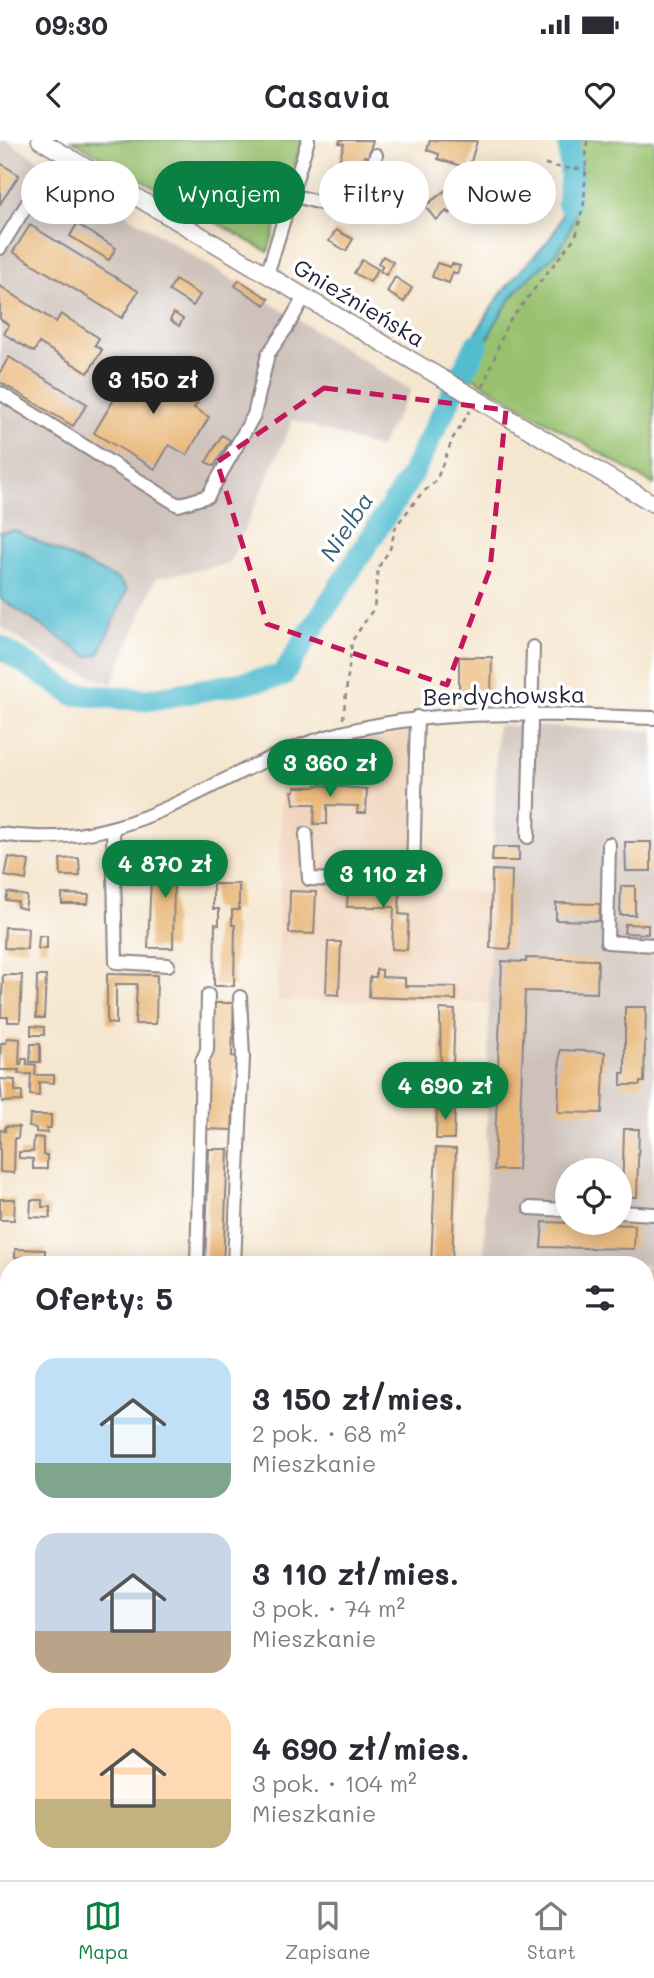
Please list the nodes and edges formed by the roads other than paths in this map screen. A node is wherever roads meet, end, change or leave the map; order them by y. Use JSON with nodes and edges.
{"nodes":[{"id":1,"x":41,"y":140,"type":"edge"},
{"id":2,"x":308,"y":140,"type":"edge"},
{"id":3,"x":376,"y":155,"type":"dead end"},
{"id":4,"x":302,"y":161,"type":"edge"},
{"id":5,"x":305,"y":199,"type":"edge"},
{"id":6,"x":21,"y":214,"type":"edge"},
{"id":7,"x":283,"y":224,"type":"edge"},
{"id":8,"x":0,"y":248,"type":"edge"},
{"id":9,"x":267,"y":275,"type":"junction"},
{"id":10,"x":304,"y":297,"type":"junction"},
{"id":11,"x":0,"y":393,"type":"edge"},
{"id":12,"x":654,"y":504,"type":"edge"},
{"id":13,"x":533,"y":648,"type":"dead end"},
{"id":14,"x":532,"y":714,"type":"junction"},
{"id":15,"x":417,"y":717,"type":"junction"},
{"id":16,"x":654,"y":718,"type":"edge"},
{"id":17,"x":113,"y":830,"type":"junction"},
{"id":18,"x":306,"y":834,"type":"dead end"},
{"id":19,"x":0,"y":835,"type":"edge"},
{"id":20,"x":528,"y":836,"type":"dead end"},
{"id":21,"x":609,"y":844,"type":"dead end"},
{"id":22,"x":654,"y":945,"type":"edge"},
{"id":23,"x":168,"y":965,"type":"dead end"},
{"id":24,"x":208,"y":995,"type":"dead end"},
{"id":25,"x":240,"y":997,"type":"dead end"},
{"id":26,"x":530,"y":1209,"type":"dead end"},
{"id":27,"x":555,"y":1210,"type":"edge"},
{"id":28,"x":632,"y":1213,"type":"edge"},
{"id":29,"x":654,"y":1214,"type":"edge"},
{"id":30,"x":197,"y":1256,"type":"edge"},
{"id":31,"x":234,"y":1256,"type":"edge"}],
"edges":[{"from":1,"to":9,"type":"main road","name":"Gnieźnieńska"},
{"from":2,"to":4,"type":"street"},
{"from":3,"to":5,"type":"street"},
{"from":6,"to":8,"type":"street"},
{"from":7,"to":9,"type":"street"},
{"from":9,"to":10,"type":"main road","name":"Gnieźnieńska"},
{"from":10,"to":11,"type":"street"},
{"from":10,"to":12,"type":"main road","name":"Gnieźnieńska"},
{"from":13,"to":14,"type":"street"},
{"from":14,"to":15,"type":"street","name":"Berdychowska"},
{"from":14,"to":16,"type":"street","name":"Berdychowska"},
{"from":14,"to":20,"type":"street"},
{"from":15,"to":17,"type":"street","name":"Berdychowska"},
{"from":15,"to":18,"type":"street"},
{"from":17,"to":19,"type":"street","name":"Berdychowska"},
{"from":17,"to":23,"type":"street"},
{"from":21,"to":22,"type":"street"},
{"from":24,"to":30,"type":"street"},
{"from":25,"to":31,"type":"street"},
{"from":26,"to":27,"type":"street"},
{"from":28,"to":29,"type":"street"}]}
